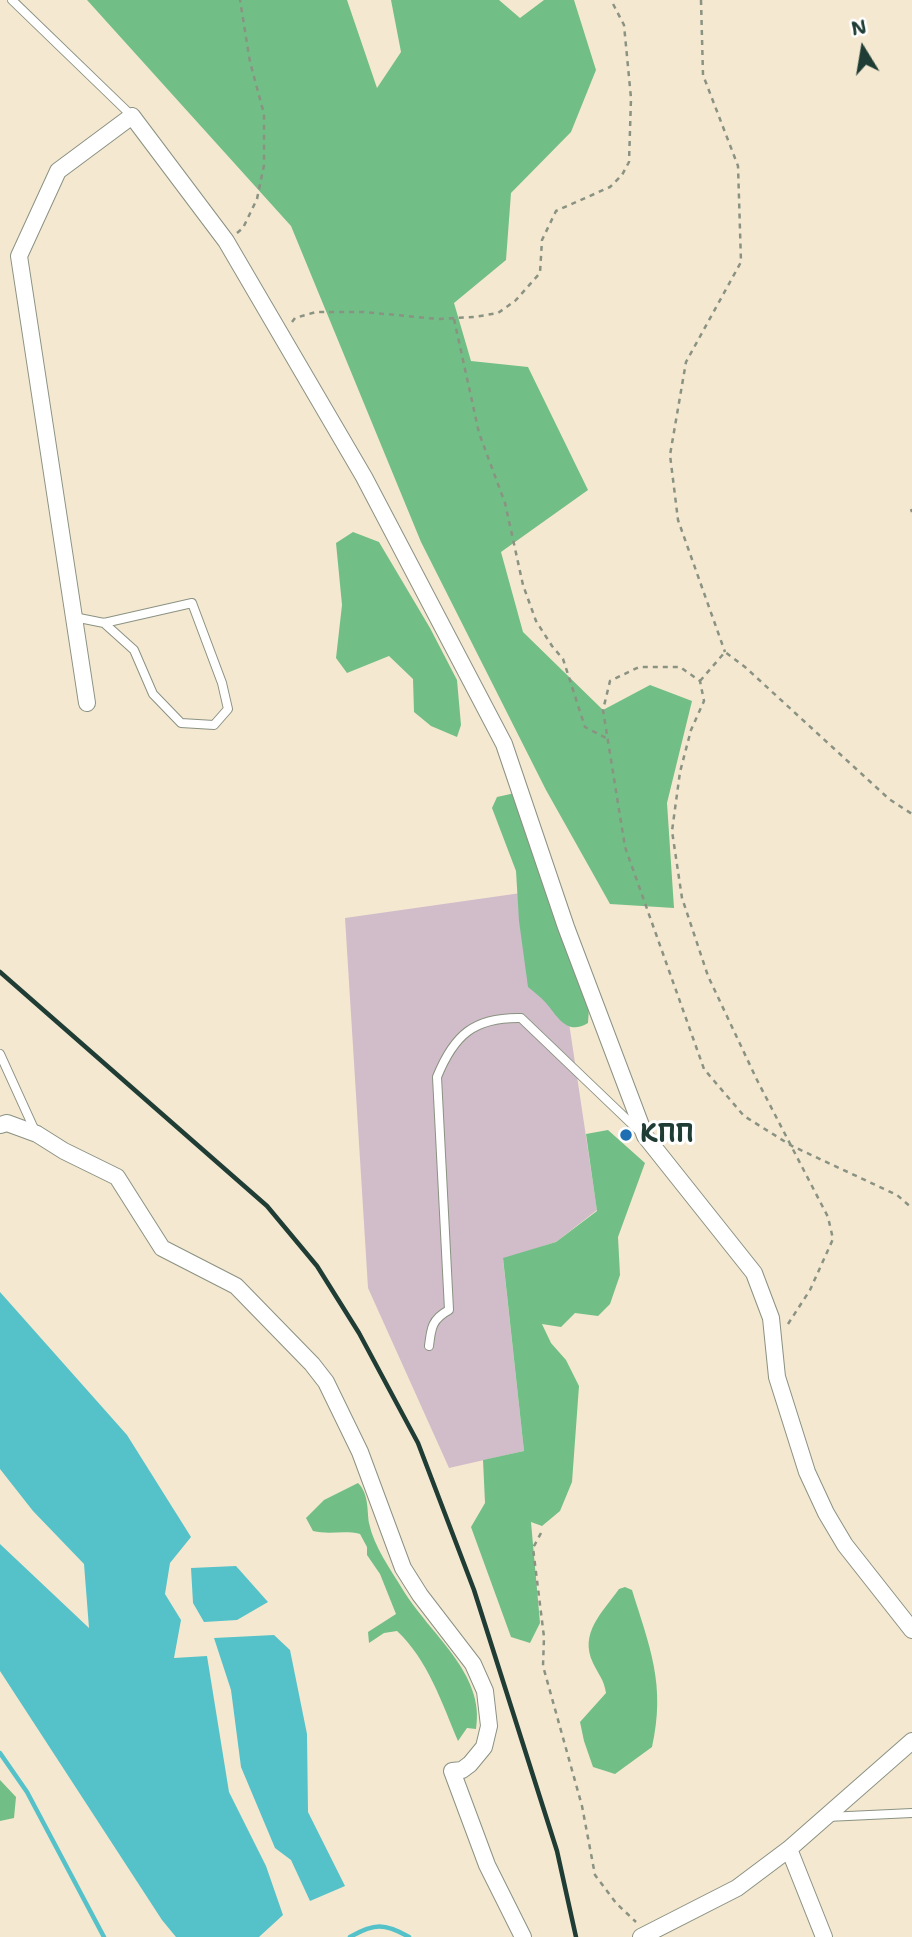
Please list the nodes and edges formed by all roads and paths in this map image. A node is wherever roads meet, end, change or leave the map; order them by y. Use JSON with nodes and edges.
{"nodes":[{"id":1,"x":12,"y":0,"type":"edge"},
{"id":2,"x":240,"y":0,"type":"edge"},
{"id":3,"x":611,"y":0,"type":"edge"},
{"id":4,"x":701,"y":0,"type":"edge"},
{"id":5,"x":132,"y":116,"type":"junction"},
{"id":6,"x":226,"y":241,"type":"junction"},
{"id":7,"x":454,"y":318,"type":"junction"},
{"id":8,"x":281,"y":334,"type":"junction"},
{"id":9,"x":74,"y":617,"type":"junction"},
{"id":10,"x":103,"y":623,"type":"junction"},
{"id":11,"x":725,"y":652,"type":"junction"},
{"id":12,"x":700,"y":681,"type":"junction"},
{"id":13,"x":87,"y":703,"type":"dead end"},
{"id":14,"x":608,"y":739,"type":"junction"},
{"id":15,"x":912,"y":814,"type":"edge"},
{"id":16,"x":0,"y":1055,"type":"edge"},
{"id":17,"x":0,"y":1125,"type":"edge"},
{"id":18,"x":37,"y":1134,"type":"junction"},
{"id":19,"x":645,"y":1136,"type":"junction"},
{"id":20,"x":792,"y":1146,"type":"junction"},
{"id":21,"x":912,"y":1208,"type":"edge"},
{"id":22,"x":774,"y":1344,"type":"junction"},
{"id":23,"x":429,"y":1346,"type":"dead end"},
{"id":24,"x":541,"y":1533,"type":"dead end"},
{"id":25,"x":912,"y":1630,"type":"edge"},
{"id":26,"x":912,"y":1741,"type":"edge"},
{"id":27,"x":912,"y":1813,"type":"edge"},
{"id":28,"x":824,"y":1817,"type":"junction"},
{"id":29,"x":789,"y":1849,"type":"junction"},
{"id":30,"x":645,"y":1935,"type":"edge"},
{"id":31,"x":523,"y":1937,"type":"edge"},
{"id":32,"x":824,"y":1937,"type":"edge"}],
"edges":[{"from":1,"to":5,"type":"lane"},
{"from":2,"to":6,"type":"path"},
{"from":3,"to":7,"type":"path"},
{"from":4,"to":11,"type":"path"},
{"from":5,"to":6,"type":"street"},
{"from":5,"to":9,"type":"street"},
{"from":6,"to":8,"type":"street"},
{"from":7,"to":8,"type":"path"},
{"from":7,"to":14,"type":"path"},
{"from":8,"to":19,"type":"street"},
{"from":9,"to":10,"type":"lane"},
{"from":9,"to":13,"type":"street"},
{"from":10,"to":10,"type":"lane"},
{"from":11,"to":12,"type":"path"},
{"from":11,"to":15,"type":"path"},
{"from":12,"to":14,"type":"path"},
{"from":12,"to":20,"type":"path"},
{"from":14,"to":20,"type":"path"},
{"from":16,"to":18,"type":"lane"},
{"from":17,"to":18,"type":"street"},
{"from":18,"to":31,"type":"street"},
{"from":19,"to":22,"type":"street"},
{"from":19,"to":23,"type":"lane"},
{"from":20,"to":21,"type":"path"},
{"from":20,"to":22,"type":"path"},
{"from":22,"to":25,"type":"street"},
{"from":24,"to":30,"type":"path"},
{"from":26,"to":28,"type":"street"},
{"from":27,"to":28,"type":"lane"},
{"from":28,"to":29,"type":"street"},
{"from":29,"to":30,"type":"street"},
{"from":29,"to":32,"type":"street"}]}
